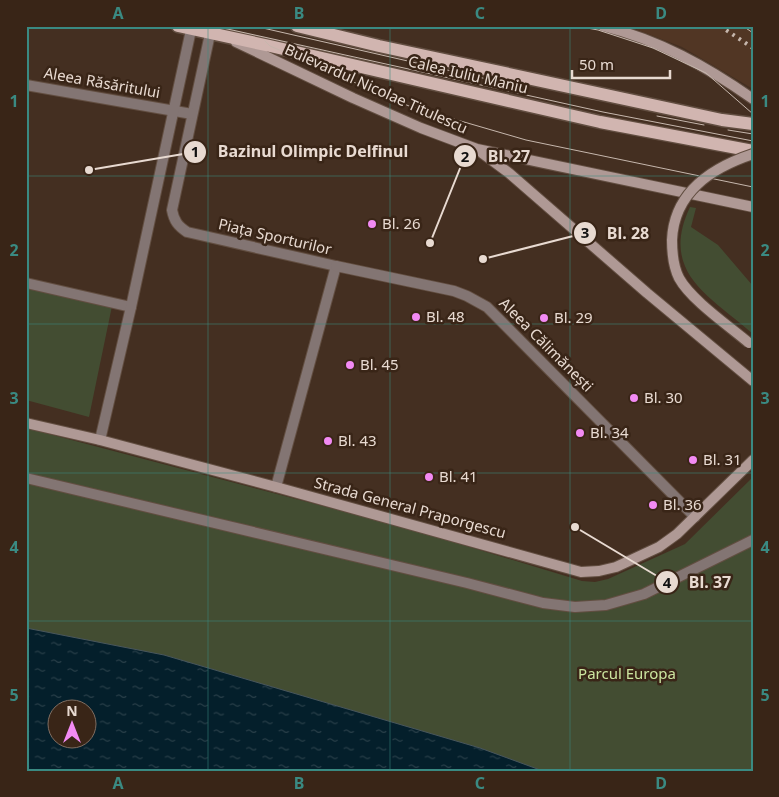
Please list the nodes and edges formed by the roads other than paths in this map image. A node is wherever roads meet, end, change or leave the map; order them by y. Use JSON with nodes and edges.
{"nodes":[{"id":1,"x":178,"y":26,"type":"edge"},
{"id":2,"x":297,"y":26,"type":"edge"},
{"id":3,"x":603,"y":26,"type":"edge"},
{"id":4,"x":192,"y":28,"type":"edge"},
{"id":5,"x":210,"y":34,"type":"junction"},
{"id":6,"x":226,"y":37,"type":"junction"},
{"id":7,"x":26,"y":85,"type":"edge"},
{"id":8,"x":753,"y":99,"type":"edge"},
{"id":9,"x":173,"y":110,"type":"junction"},
{"id":10,"x":192,"y":114,"type":"junction"},
{"id":11,"x":753,"y":124,"type":"edge"},
{"id":12,"x":477,"y":149,"type":"junction"},
{"id":13,"x":753,"y":153,"type":"edge"},
{"id":14,"x":753,"y":207,"type":"edge"},
{"id":15,"x":336,"y":266,"type":"junction"},
{"id":16,"x":26,"y":283,"type":"edge"},
{"id":17,"x":131,"y":307,"type":"junction"},
{"id":18,"x":751,"y":345,"type":"edge"},
{"id":19,"x":753,"y":381,"type":"edge"},
{"id":20,"x":26,"y":423,"type":"edge"},
{"id":21,"x":100,"y":440,"type":"junction"},
{"id":22,"x":753,"y":460,"type":"edge"},
{"id":23,"x":26,"y":478,"type":"edge"},
{"id":24,"x":276,"y":487,"type":"junction"},
{"id":25,"x":695,"y":517,"type":"junction"},
{"id":26,"x":753,"y":540,"type":"edge"}],
"edges":[{"from":1,"to":4,"type":"main road","name":"Calea Iuliu Maniu"},
{"from":2,"to":11,"type":"main road","name":"Calea Iuliu Maniu"},
{"from":3,"to":8,"type":"street"},
{"from":4,"to":5,"type":"main road","name":"Calea Iuliu Maniu"},
{"from":4,"to":9,"type":"street"},
{"from":5,"to":6,"type":"main road","name":"Calea Iuliu Maniu"},
{"from":5,"to":10,"type":"street","name":"Piața Sporturilor"},
{"from":6,"to":12,"type":"street","name":"Bulevardul Nicolae Titulescu"},
{"from":6,"to":13,"type":"main road","name":"Calea Iuliu Maniu"},
{"from":7,"to":9,"type":"street","name":"Aleea Răsăritului"},
{"from":9,"to":10,"type":"street","name":"Aleea Răsăritului"},
{"from":9,"to":17,"type":"street"},
{"from":10,"to":15,"type":"street","name":"Piața Sporturilor"},
{"from":12,"to":14,"type":"street","name":"Bulevardul Nicolae Titulescu"},
{"from":12,"to":19,"type":"street"},
{"from":13,"to":18,"type":"street","bridge":true},
{"from":15,"to":24,"type":"street","name":"Piața Sporturilor"},
{"from":15,"to":25,"type":"street","name":"Aleea Călimănești"},
{"from":16,"to":17,"type":"street"},
{"from":17,"to":21,"type":"street"},
{"from":20,"to":21,"type":"street","name":"Strada General Praporgescu"},
{"from":21,"to":24,"type":"street","name":"Strada General Praporgescu"},
{"from":22,"to":25,"type":"street","name":"Strada General Praporgescu"},
{"from":23,"to":26,"type":"street"},
{"from":24,"to":25,"type":"street","name":"Strada General Praporgescu"}]}
